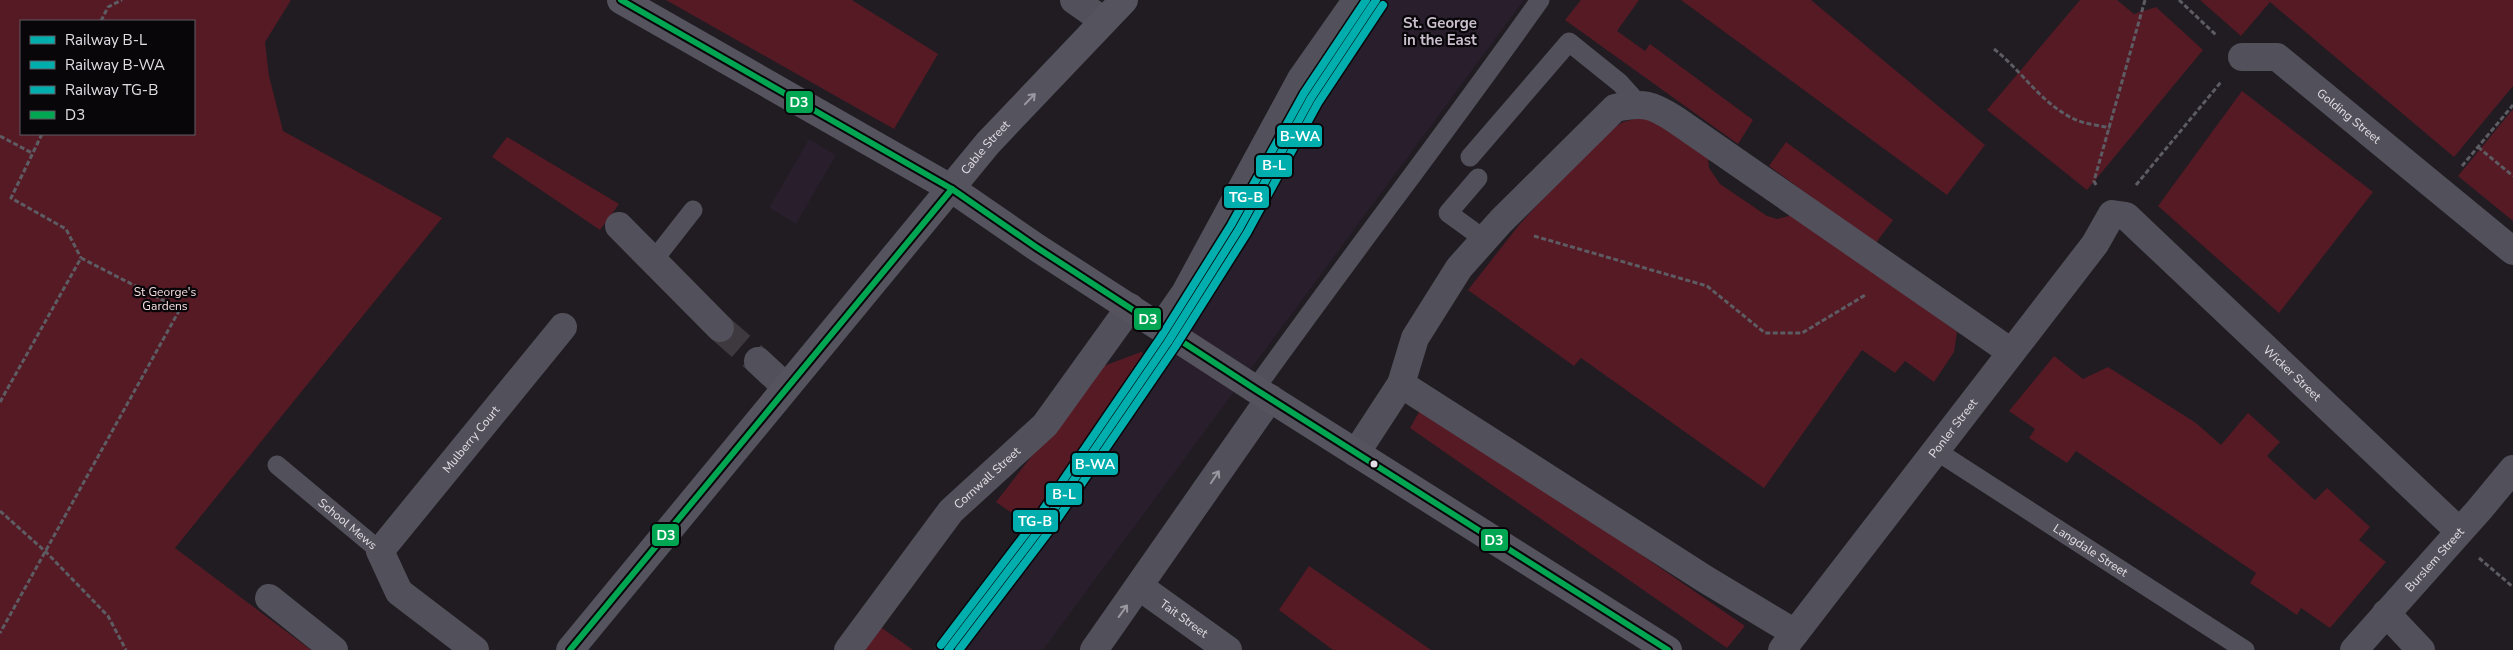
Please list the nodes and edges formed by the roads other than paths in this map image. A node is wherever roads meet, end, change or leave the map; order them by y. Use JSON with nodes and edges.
{"nodes":[{"id":1,"x":620,"y":0,"type":"edge"},
{"id":2,"x":1074,"y":0,"type":"edge"},
{"id":3,"x":1124,"y":0,"type":"edge"},
{"id":4,"x":1351,"y":0,"type":"edge"},
{"id":5,"x":1540,"y":0,"type":"edge"},
{"id":6,"x":1104,"y":21,"type":"junction"},
{"id":7,"x":2242,"y":57,"type":"road end"},
{"id":8,"x":1638,"y":103,"type":"junction"},
{"id":9,"x":1470,"y":157,"type":"dead end"},
{"id":10,"x":1478,"y":178,"type":"dead end"},
{"id":11,"x":952,"y":189,"type":"junction"},
{"id":12,"x":692,"y":210,"type":"dead end"},
{"id":13,"x":2119,"y":215,"type":"joint"},
{"id":14,"x":619,"y":226,"type":"dead end"},
{"id":15,"x":1493,"y":230,"type":"junction"},
{"id":16,"x":2513,"y":251,"type":"edge"},
{"id":17,"x":653,"y":261,"type":"junction"},
{"id":18,"x":1130,"y":307,"type":"junction"},
{"id":19,"x":1158,"y":324,"type":"junction"},
{"id":20,"x":563,"y":327,"type":"dead end"},
{"id":21,"x":720,"y":328,"type":"tunnel mouth"},
{"id":22,"x":2011,"y":352,"type":"junction"},
{"id":23,"x":758,"y":361,"type":"tunnel mouth"},
{"id":24,"x":1401,"y":384,"type":"junction"},
{"id":25,"x":786,"y":387,"type":"junction"},
{"id":26,"x":1262,"y":394,"type":"junction"},
{"id":27,"x":1936,"y":450,"type":"junction"},
{"id":28,"x":1356,"y":453,"type":"junction"},
{"id":29,"x":276,"y":465,"type":"dead end"},
{"id":30,"x":2513,"y":469,"type":"edge"},
{"id":31,"x":2457,"y":534,"type":"junction"},
{"id":32,"x":380,"y":551,"type":"junction"},
{"id":33,"x":1140,"y":587,"type":"junction"},
{"id":34,"x":268,"y":598,"type":"dead end"},
{"id":35,"x":2386,"y":613,"type":"junction"},
{"id":36,"x":1789,"y":641,"type":"edge"},
{"id":37,"x":334,"y":650,"type":"edge"},
{"id":38,"x":475,"y":650,"type":"edge"},
{"id":39,"x":570,"y":650,"type":"edge"},
{"id":40,"x":848,"y":650,"type":"edge"},
{"id":41,"x":1094,"y":650,"type":"edge"},
{"id":42,"x":1228,"y":650,"type":"edge"},
{"id":43,"x":1668,"y":650,"type":"edge"},
{"id":44,"x":2246,"y":650,"type":"edge"},
{"id":45,"x":2354,"y":650,"type":"edge"},
{"id":46,"x":2421,"y":650,"type":"edge"}],
"edges":[{"from":1,"to":11,"type":"main road"},
{"from":2,"to":6,"type":"street"},
{"from":3,"to":6,"type":"main road","name":"Cable Street"},
{"from":4,"to":19,"type":"lane"},
{"from":5,"to":26,"type":"lane"},
{"from":11,"to":6,"type":"main road","name":"Cable Street","one_way":true},
{"from":7,"to":16,"type":"street","name":"Golding Street"},
{"from":8,"to":9,"type":"lane"},
{"from":8,"to":15,"type":"street"},
{"from":8,"to":22,"type":"street"},
{"from":10,"to":15,"type":"lane"},
{"from":11,"to":18,"type":"main road"},
{"from":11,"to":25,"type":"main road","name":"Cable Street"},
{"from":12,"to":17,"type":"lane"},
{"from":13,"to":22,"type":"street","name":"Ponler Street"},
{"from":13,"to":31,"type":"street","name":"Wicker Street"},
{"from":14,"to":17,"type":"street"},
{"from":15,"to":24,"type":"street"},
{"from":17,"to":21,"type":"street"},
{"from":18,"to":19,"type":"main road"},
{"from":18,"to":40,"type":"street","name":"Cornwall Street"},
{"from":19,"to":26,"type":"main road"},
{"from":20,"to":32,"type":"street","name":"Mulberry Court"},
{"from":22,"to":27,"type":"street","name":"Ponler Street"},
{"from":23,"to":25,"type":"street"},
{"from":24,"to":28,"type":"street"},
{"from":24,"to":36,"type":"street"},
{"from":25,"to":39,"type":"main road","name":"Cable Street"},
{"from":26,"to":28,"type":"main road"},
{"from":33,"to":26,"type":"street","one_way":true},
{"from":27,"to":36,"type":"street","name":"Ponler Street"},
{"from":27,"to":44,"type":"lane","name":"Langdale Street"},
{"from":28,"to":43,"type":"main road"},
{"from":29,"to":32,"type":"lane","name":"School Mews"},
{"from":30,"to":31,"type":"street","name":"Burslem Street"},
{"from":31,"to":35,"type":"street","name":"Burslem Street"},
{"from":32,"to":38,"type":"street","name":"School Mews"},
{"from":41,"to":33,"type":"street","one_way":true},
{"from":33,"to":42,"type":"street","name":"Tait Street"},
{"from":34,"to":37,"type":"street"},
{"from":35,"to":45,"type":"street","name":"Burslem Street"},
{"from":35,"to":46,"type":"street"}]}
